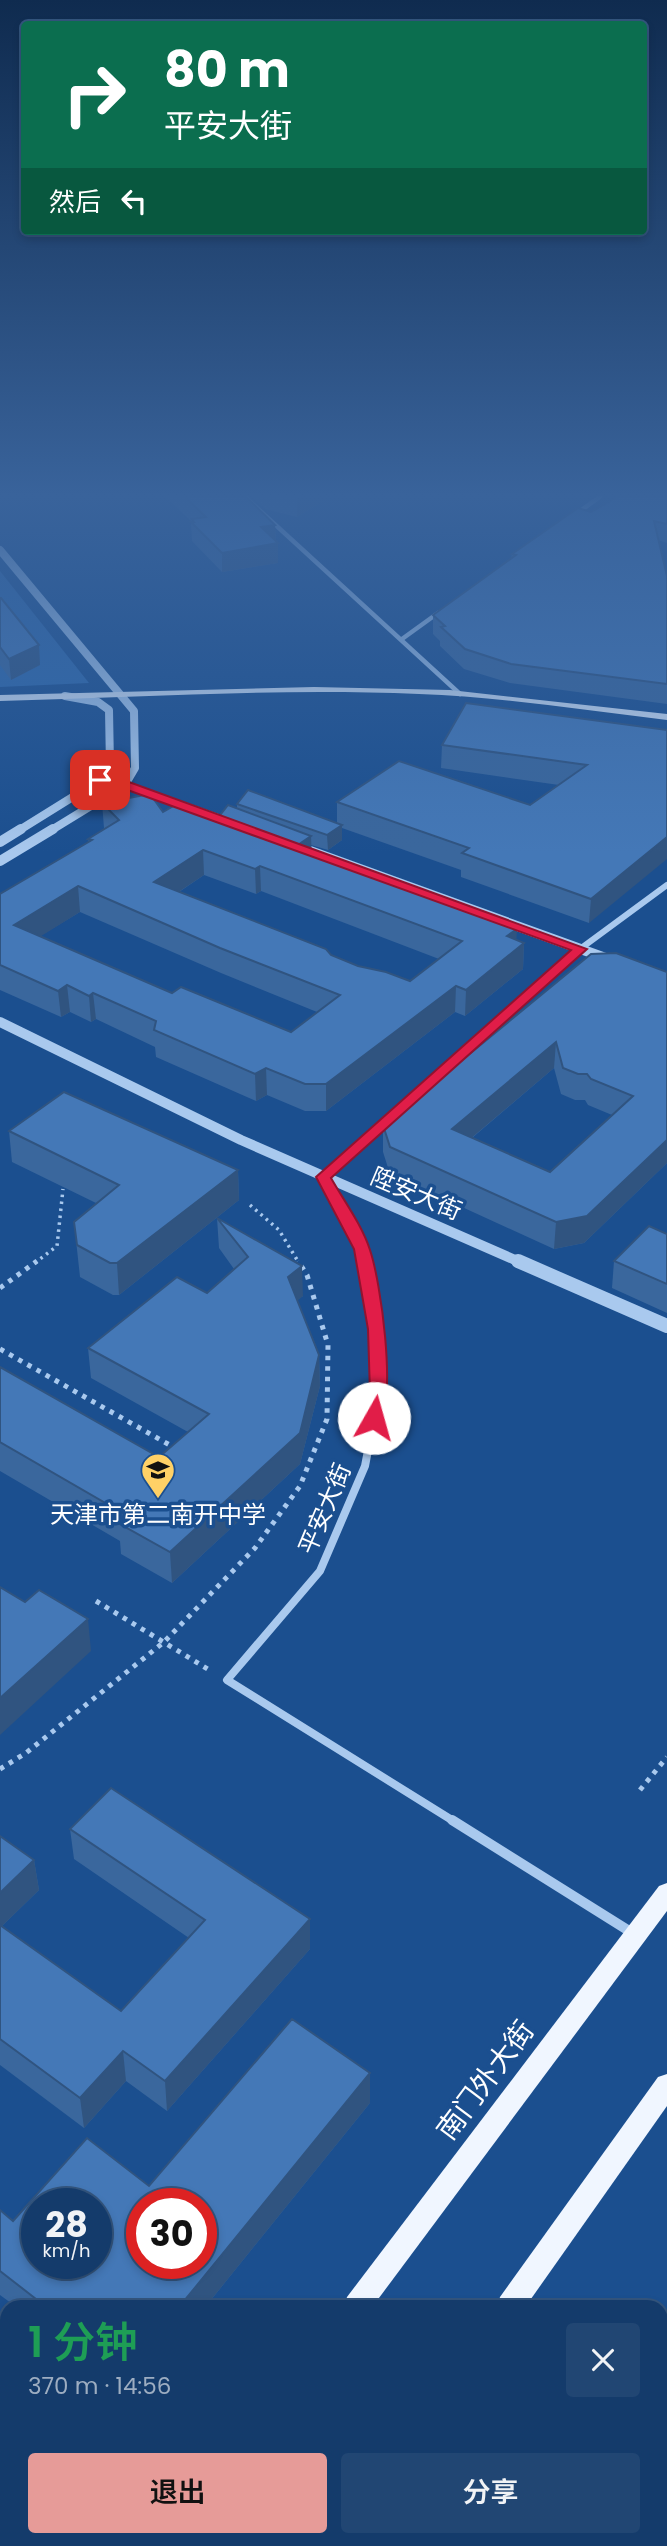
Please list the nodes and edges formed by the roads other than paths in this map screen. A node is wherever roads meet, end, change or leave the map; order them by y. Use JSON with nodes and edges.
{"nodes":[{"id":1,"x":53,"y":615,"type":"edge"},
{"id":2,"x":375,"y":615,"type":"edge"},
{"id":3,"x":435,"y":615,"type":"edge"},
{"id":4,"x":402,"y":639,"type":"junction"},
{"id":5,"x":460,"y":694,"type":"junction"},
{"id":6,"x":119,"y":695,"type":"junction"},
{"id":7,"x":64,"y":696,"type":"junction"},
{"id":8,"x":0,"y":698,"type":"edge"},
{"id":9,"x":667,"y":717,"type":"edge"},
{"id":10,"x":100,"y":780,"type":"junction"},
{"id":11,"x":125,"y":785,"type":"junction"},
{"id":12,"x":242,"y":827,"type":"edge"},
{"id":13,"x":0,"y":842,"type":"edge"},
{"id":14,"x":294,"y":846,"type":"edge"},
{"id":15,"x":0,"y":861,"type":"edge"},
{"id":16,"x":667,"y":885,"type":"edge"},
{"id":17,"x":580,"y":949,"type":"junction"},
{"id":18,"x":617,"y":962,"type":"edge"},
{"id":19,"x":0,"y":1022,"type":"edge"},
{"id":20,"x":323,"y":1177,"type":"junction"},
{"id":21,"x":667,"y":1326,"type":"edge"},
{"id":22,"x":667,"y":1893,"type":"edge"},
{"id":23,"x":635,"y":1935,"type":"junction"},
{"id":24,"x":667,"y":2085,"type":"edge"},
{"id":25,"x":361,"y":2300,"type":"edge"},
{"id":26,"x":514,"y":2300,"type":"edge"}],
"edges":[{"from":1,"to":6,"type":"street"},
{"from":2,"to":4,"type":"street"},
{"from":3,"to":4,"type":"street"},
{"from":4,"to":5,"type":"street"},
{"from":5,"to":6,"type":"main road"},
{"from":5,"to":9,"type":"main road"},
{"from":6,"to":7,"type":"main road"},
{"from":6,"to":11,"type":"street"},
{"from":7,"to":8,"type":"main road"},
{"from":7,"to":10,"type":"street"},
{"from":10,"to":11,"type":"street"},
{"from":10,"to":13,"type":"street"},
{"from":11,"to":12,"type":"street"},
{"from":11,"to":15,"type":"street"},
{"from":14,"to":17,"type":"street"},
{"from":16,"to":17,"type":"street"},
{"from":17,"to":18,"type":"street"},
{"from":17,"to":20,"type":"street"},
{"from":19,"to":20,"type":"street","name":"陞安大街"},
{"from":20,"to":21,"type":"street","name":"陞安大街"},
{"from":20,"to":23,"type":"street","name":"平安大街"},
{"from":22,"to":23,"type":"main road","name":"南门外大街"},
{"from":23,"to":25,"type":"main road","name":"南门外大街"},
{"from":24,"to":26,"type":"main road"}]}
